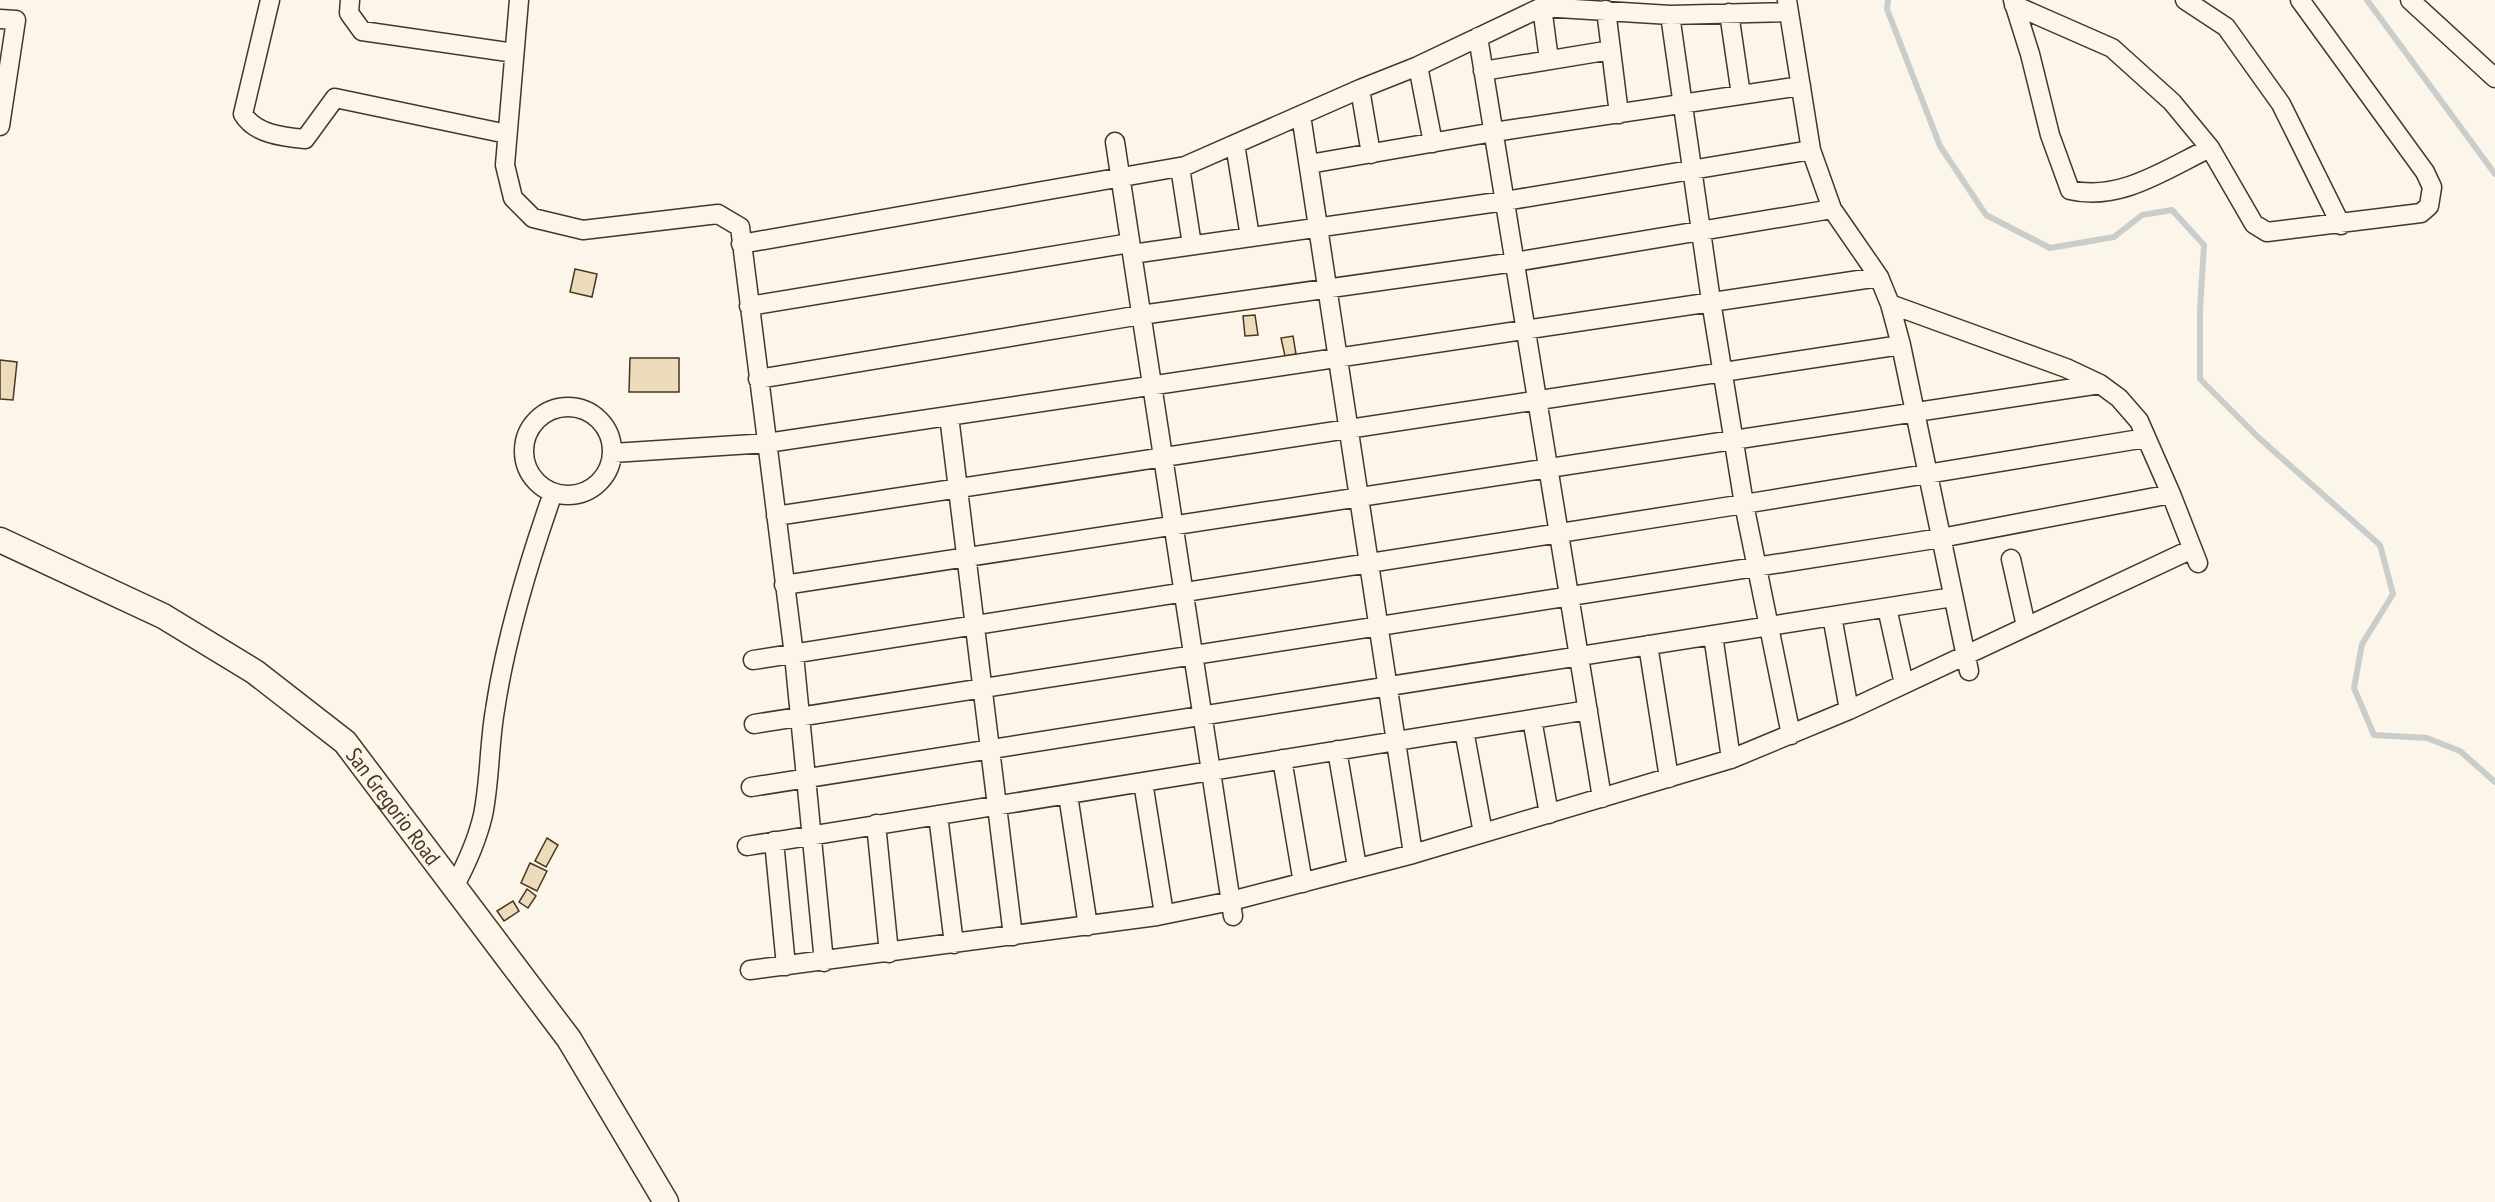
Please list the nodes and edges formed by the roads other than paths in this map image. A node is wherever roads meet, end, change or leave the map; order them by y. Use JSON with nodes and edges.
{"nodes":[{"id":1,"x":270,"y":0,"type":"edge"},
{"id":2,"x":350,"y":0,"type":"edge"},
{"id":3,"x":519,"y":0,"type":"edge"},
{"id":4,"x":2185,"y":0,"type":"edge"},
{"id":5,"x":2300,"y":0,"type":"edge"},
{"id":6,"x":2410,"y":0,"type":"edge"},
{"id":7,"x":2014,"y":2,"type":"edge"},
{"id":8,"x":1788,"y":6,"type":"edge"},
{"id":9,"x":1542,"y":7,"type":"junction"},
{"id":10,"x":1606,"y":10,"type":"junction"},
{"id":11,"x":1729,"y":13,"type":"junction"},
{"id":12,"x":1670,"y":15,"type":"junction"},
{"id":13,"x":0,"y":19,"type":"edge"},
{"id":14,"x":1478,"y":37,"type":"junction"},
{"id":15,"x":1611,"y":50,"type":"junction"},
{"id":16,"x":514,"y":53,"type":"junction"},
{"id":17,"x":1549,"y":60,"type":"junction"},
{"id":18,"x":1418,"y":66,"type":"junction"},
{"id":19,"x":1483,"y":71,"type":"junction"},
{"id":20,"x":2495,"y":78,"type":"edge"},
{"id":21,"x":1801,"y":86,"type":"junction"},
{"id":22,"x":1360,"y":88,"type":"junction"},
{"id":23,"x":1741,"y":95,"type":"junction"},
{"id":24,"x":1683,"y":104,"type":"junction"},
{"id":25,"x":1618,"y":114,"type":"junction"},
{"id":26,"x":1301,"y":116,"type":"junction"},
{"id":27,"x":0,"y":126,"type":"edge"},
{"id":28,"x":1494,"y":132,"type":"junction"},
{"id":29,"x":507,"y":134,"type":"junction"},
{"id":30,"x":1115,"y":142,"type":"dead end"},
{"id":31,"x":1433,"y":143,"type":"junction"},
{"id":32,"x":1234,"y":144,"type":"junction"},
{"id":33,"x":2210,"y":148,"type":"junction"},
{"id":34,"x":1810,"y":150,"type":"junction"},
{"id":35,"x":1371,"y":154,"type":"junction"},
{"id":36,"x":1309,"y":164,"type":"junction"},
{"id":37,"x":1180,"y":167,"type":"junction"},
{"id":38,"x":1692,"y":169,"type":"junction"},
{"id":39,"x":1121,"y":178,"type":"junction"},
{"id":40,"x":1505,"y":201,"type":"junction"},
{"id":41,"x":1832,"y":208,"type":"junction"},
{"id":42,"x":2341,"y":225,"type":"junction"},
{"id":43,"x":1318,"y":227,"type":"junction"},
{"id":44,"x":1701,"y":231,"type":"junction"},
{"id":45,"x":1250,"y":237,"type":"junction"},
{"id":46,"x":741,"y":244,"type":"junction"},
{"id":47,"x":1192,"y":245,"type":"junction"},
{"id":48,"x":1131,"y":249,"type":"junction"},
{"id":49,"x":1515,"y":262,"type":"junction"},
{"id":50,"x":1879,"y":277,"type":"junction"},
{"id":51,"x":1327,"y":288,"type":"junction"},
{"id":52,"x":1711,"y":301,"type":"junction"},
{"id":53,"x":1890,"y":304,"type":"junction"},
{"id":54,"x":749,"y":306,"type":"junction"},
{"id":55,"x":1140,"y":315,"type":"junction"},
{"id":56,"x":1526,"y":329,"type":"junction"},
{"id":57,"x":1901,"y":345,"type":"junction"},
{"id":58,"x":1337,"y":357,"type":"junction"},
{"id":59,"x":1722,"y":372,"type":"junction"},
{"id":60,"x":758,"y":379,"type":"junction"},
{"id":61,"x":2100,"y":384,"type":"junction"},
{"id":62,"x":1151,"y":387,"type":"junction"},
{"id":63,"x":1537,"y":400,"type":"junction"},
{"id":64,"x":1915,"y":411,"type":"junction"},
{"id":65,"x":949,"y":416,"type":"junction"},
{"id":66,"x":1348,"y":429,"type":"junction"},
{"id":67,"x":2146,"y":438,"type":"junction"},
{"id":68,"x":1734,"y":439,"type":"junction"},
{"id":69,"x":766,"y":443,"type":"junction"},
{"id":70,"x":613,"y":453,"type":"junction"},
{"id":71,"x":1161,"y":457,"type":"junction"},
{"id":72,"x":1548,"y":468,"type":"junction"},
{"id":73,"x":1928,"y":475,"type":"junction"},
{"id":74,"x":958,"y":488,"type":"junction"},
{"id":75,"x":553,"y":493,"type":"junction"},
{"id":76,"x":2171,"y":494,"type":"junction"},
{"id":77,"x":1358,"y":497,"type":"junction"},
{"id":78,"x":1744,"y":504,"type":"junction"},
{"id":79,"x":776,"y":516,"type":"junction"},
{"id":80,"x":1172,"y":525,"type":"junction"},
{"id":81,"x":1559,"y":533,"type":"junction"},
{"id":82,"x":1941,"y":538,"type":"junction"},
{"id":83,"x":0,"y":540,"type":"edge"},
{"id":84,"x":966,"y":557,"type":"junction"},
{"id":85,"x":2011,"y":559,"type":"dead end"},
{"id":86,"x":1368,"y":564,"type":"junction"},
{"id":87,"x":1757,"y":567,"type":"junction"},
{"id":88,"x":784,"y":585,"type":"junction"},
{"id":89,"x":1182,"y":593,"type":"junction"},
{"id":90,"x":1569,"y":597,"type":"junction"},
{"id":91,"x":1953,"y":597,"type":"junction"},
{"id":92,"x":1887,"y":608,"type":"junction"},
{"id":93,"x":1832,"y":616,"type":"junction"},
{"id":94,"x":975,"y":626,"type":"junction"},
{"id":95,"x":1769,"y":626,"type":"junction"},
{"id":96,"x":2026,"y":626,"type":"junction"},
{"id":97,"x":1378,"y":627,"type":"junction"},
{"id":98,"x":1713,"y":635,"type":"junction"},
{"id":99,"x":1648,"y":645,"type":"junction"},
{"id":100,"x":794,"y":655,"type":"junction"},
{"id":101,"x":1192,"y":656,"type":"junction"},
{"id":102,"x":1579,"y":656,"type":"junction"},
{"id":103,"x":753,"y":660,"type":"dead end"},
{"id":104,"x":1967,"y":663,"type":"junction"},
{"id":105,"x":1904,"y":684,"type":"junction"},
{"id":106,"x":1387,"y":687,"type":"junction"},
{"id":107,"x":982,"y":689,"type":"junction"},
{"id":108,"x":1588,"y":710,"type":"junction"},
{"id":109,"x":1849,"y":710,"type":"junction"},
{"id":110,"x":1201,"y":716,"type":"junction"},
{"id":111,"x":800,"y":718,"type":"junction"},
{"id":112,"x":1532,"y":719,"type":"junction"},
{"id":113,"x":754,"y":724,"type":"dead end"},
{"id":114,"x":1464,"y":730,"type":"junction"},
{"id":115,"x":1791,"y":735,"type":"junction"},
{"id":116,"x":1395,"y":741,"type":"junction"},
{"id":117,"x":989,"y":750,"type":"junction"},
{"id":118,"x":1337,"y":750,"type":"junction"},
{"id":119,"x":1282,"y":759,"type":"junction"},
{"id":120,"x":1731,"y":759,"type":"junction"},
{"id":121,"x":1210,"y":771,"type":"junction"},
{"id":122,"x":1669,"y":778,"type":"junction"},
{"id":123,"x":806,"y":779,"type":"junction"},
{"id":124,"x":1143,"y":782,"type":"junction"},
{"id":125,"x":751,"y":787,"type":"dead end"},
{"id":126,"x":1068,"y":795,"type":"junction"},
{"id":127,"x":1602,"y":798,"type":"junction"},
{"id":128,"x":996,"y":806,"type":"junction"},
{"id":129,"x":1549,"y":814,"type":"junction"},
{"id":130,"x":938,"y":815,"type":"junction"},
{"id":131,"x":876,"y":824,"type":"junction"},
{"id":132,"x":1483,"y":833,"type":"junction"},
{"id":133,"x":812,"y":835,"type":"junction"},
{"id":134,"x":774,"y":841,"type":"junction"},
{"id":135,"x":747,"y":846,"type":"dead end"},
{"id":136,"x":1413,"y":854,"type":"junction"},
{"id":137,"x":1357,"y":867,"type":"junction"},
{"id":138,"x":1303,"y":883,"type":"junction"},
{"id":139,"x":454,"y":887,"type":"junction"},
{"id":140,"x":1232,"y":909,"type":"junction"},
{"id":141,"x":1164,"y":915,"type":"junction"},
{"id":142,"x":1088,"y":926,"type":"junction"},
{"id":143,"x":1013,"y":936,"type":"junction"},
{"id":144,"x":954,"y":944,"type":"junction"},
{"id":145,"x":890,"y":953,"type":"junction"},
{"id":146,"x":824,"y":962,"type":"junction"},
{"id":147,"x":786,"y":966,"type":"junction"},
{"id":148,"x":750,"y":970,"type":"dead end"},
{"id":149,"x":666,"y":1202,"type":"edge"}],
"edges":[{"from":1,"to":29,"type":"street"},
{"from":2,"to":16,"type":"street"},
{"from":3,"to":16,"type":"street"},
{"from":4,"to":42,"type":"street"},
{"from":5,"to":42,"type":"street"},
{"from":6,"to":20,"type":"street"},
{"from":7,"to":33,"type":"street"},
{"from":7,"to":33,"type":"street"},
{"from":8,"to":11,"type":"street"},
{"from":8,"to":21,"type":"street"},
{"from":9,"to":10,"type":"street"},
{"from":9,"to":14,"type":"street"},
{"from":9,"to":17,"type":"street"},
{"from":10,"to":12,"type":"street"},
{"from":10,"to":15,"type":"street"},
{"from":11,"to":12,"type":"street"},
{"from":11,"to":23,"type":"street"},
{"from":12,"to":24,"type":"street"},
{"from":13,"to":27,"type":"street"},
{"from":14,"to":18,"type":"street"},
{"from":14,"to":19,"type":"street"},
{"from":15,"to":17,"type":"street"},
{"from":15,"to":25,"type":"street"},
{"from":16,"to":29,"type":"street"},
{"from":17,"to":19,"type":"street"},
{"from":18,"to":22,"type":"street"},
{"from":18,"to":31,"type":"street"},
{"from":19,"to":28,"type":"street"},
{"from":21,"to":23,"type":"street"},
{"from":21,"to":34,"type":"street"},
{"from":22,"to":26,"type":"street"},
{"from":22,"to":35,"type":"street"},
{"from":23,"to":24,"type":"street"},
{"from":24,"to":25,"type":"street"},
{"from":24,"to":38,"type":"street"},
{"from":25,"to":28,"type":"street"},
{"from":26,"to":32,"type":"street"},
{"from":26,"to":36,"type":"street"},
{"from":28,"to":31,"type":"street"},
{"from":28,"to":40,"type":"street"},
{"from":29,"to":46,"type":"street"},
{"from":30,"to":39,"type":"street"},
{"from":31,"to":35,"type":"street"},
{"from":32,"to":37,"type":"street"},
{"from":32,"to":45,"type":"street"},
{"from":33,"to":42,"type":"street"},
{"from":34,"to":38,"type":"street"},
{"from":34,"to":41,"type":"street"},
{"from":35,"to":36,"type":"street"},
{"from":36,"to":43,"type":"street"},
{"from":37,"to":39,"type":"street"},
{"from":37,"to":47,"type":"street"},
{"from":38,"to":40,"type":"street"},
{"from":38,"to":44,"type":"street"},
{"from":39,"to":46,"type":"street"},
{"from":39,"to":48,"type":"street"},
{"from":40,"to":43,"type":"street"},
{"from":40,"to":49,"type":"street"},
{"from":41,"to":44,"type":"street"},
{"from":41,"to":50,"type":"street"},
{"from":43,"to":45,"type":"street"},
{"from":43,"to":51,"type":"street"},
{"from":44,"to":49,"type":"street"},
{"from":44,"to":52,"type":"street"},
{"from":45,"to":47,"type":"street"},
{"from":46,"to":54,"type":"street"},
{"from":47,"to":48,"type":"street"},
{"from":48,"to":54,"type":"street"},
{"from":48,"to":55,"type":"street"},
{"from":49,"to":51,"type":"street"},
{"from":49,"to":56,"type":"street"},
{"from":50,"to":52,"type":"street"},
{"from":50,"to":53,"type":"street"},
{"from":51,"to":55,"type":"street"},
{"from":51,"to":58,"type":"street"},
{"from":52,"to":56,"type":"street"},
{"from":52,"to":59,"type":"street"},
{"from":53,"to":57,"type":"street"},
{"from":53,"to":61,"type":"street"},
{"from":54,"to":60,"type":"street"},
{"from":55,"to":60,"type":"street"},
{"from":55,"to":62,"type":"street"},
{"from":56,"to":58,"type":"street"},
{"from":56,"to":63,"type":"street"},
{"from":57,"to":59,"type":"street"},
{"from":57,"to":64,"type":"street"},
{"from":58,"to":62,"type":"street"},
{"from":58,"to":66,"type":"street"},
{"from":59,"to":63,"type":"street"},
{"from":59,"to":68,"type":"street"},
{"from":60,"to":69,"type":"street"},
{"from":61,"to":64,"type":"street"},
{"from":61,"to":67,"type":"street"},
{"from":62,"to":65,"type":"street"},
{"from":62,"to":71,"type":"street"},
{"from":63,"to":66,"type":"street"},
{"from":63,"to":72,"type":"street"},
{"from":64,"to":68,"type":"street"},
{"from":64,"to":73,"type":"street"},
{"from":65,"to":69,"type":"street"},
{"from":65,"to":74,"type":"street"},
{"from":66,"to":71,"type":"street"},
{"from":66,"to":77,"type":"street"},
{"from":67,"to":73,"type":"street"},
{"from":67,"to":76,"type":"street"},
{"from":68,"to":72,"type":"street"},
{"from":68,"to":78,"type":"street"},
{"from":69,"to":70,"type":"street"},
{"from":69,"to":79,"type":"street"},
{"from":70,"to":75,"type":"street"},
{"from":70,"to":75,"type":"street"},
{"from":71,"to":74,"type":"street"},
{"from":71,"to":80,"type":"street"},
{"from":72,"to":77,"type":"street"},
{"from":72,"to":81,"type":"street"},
{"from":73,"to":78,"type":"street"},
{"from":73,"to":82,"type":"street"},
{"from":74,"to":79,"type":"street"},
{"from":74,"to":84,"type":"street"},
{"from":75,"to":139,"type":"street"},
{"from":76,"to":82,"type":"street"},
{"from":76,"to":96,"type":"street"},
{"from":77,"to":80,"type":"street"},
{"from":77,"to":86,"type":"street"},
{"from":78,"to":81,"type":"street"},
{"from":78,"to":87,"type":"street"},
{"from":79,"to":88,"type":"street"},
{"from":80,"to":84,"type":"street"},
{"from":80,"to":89,"type":"street"},
{"from":81,"to":86,"type":"street"},
{"from":81,"to":90,"type":"street"},
{"from":82,"to":87,"type":"street"},
{"from":82,"to":91,"type":"street"},
{"from":83,"to":139,"type":"street","name":"San Gregorio Road"},
{"from":84,"to":88,"type":"street"},
{"from":84,"to":94,"type":"street"},
{"from":85,"to":96,"type":"street"},
{"from":86,"to":89,"type":"street"},
{"from":86,"to":97,"type":"street"},
{"from":87,"to":90,"type":"street"},
{"from":87,"to":95,"type":"street"},
{"from":88,"to":100,"type":"street"},
{"from":89,"to":94,"type":"street"},
{"from":89,"to":101,"type":"street"},
{"from":90,"to":97,"type":"street"},
{"from":90,"to":102,"type":"street"},
{"from":91,"to":92,"type":"street"},
{"from":91,"to":104,"type":"street"},
{"from":92,"to":93,"type":"street"},
{"from":92,"to":105,"type":"street"},
{"from":93,"to":95,"type":"street"},
{"from":93,"to":109,"type":"street"},
{"from":94,"to":100,"type":"street"},
{"from":94,"to":107,"type":"street"},
{"from":95,"to":98,"type":"street"},
{"from":95,"to":115,"type":"street"},
{"from":96,"to":104,"type":"street"},
{"from":97,"to":101,"type":"street"},
{"from":97,"to":106,"type":"street"},
{"from":98,"to":99,"type":"street"},
{"from":98,"to":120,"type":"street"},
{"from":99,"to":102,"type":"street"},
{"from":99,"to":122,"type":"street"},
{"from":100,"to":103,"type":"street"},
{"from":100,"to":111,"type":"street"},
{"from":101,"to":107,"type":"street"},
{"from":101,"to":110,"type":"street"},
{"from":102,"to":106,"type":"street"},
{"from":102,"to":108,"type":"street"},
{"from":104,"to":105,"type":"street"},
{"from":105,"to":109,"type":"street"},
{"from":106,"to":110,"type":"street"},
{"from":106,"to":116,"type":"street"},
{"from":107,"to":111,"type":"street"},
{"from":107,"to":117,"type":"street"},
{"from":108,"to":112,"type":"street"},
{"from":108,"to":127,"type":"street"},
{"from":109,"to":115,"type":"street"},
{"from":110,"to":117,"type":"street"},
{"from":110,"to":121,"type":"street"},
{"from":111,"to":113,"type":"street"},
{"from":111,"to":123,"type":"street"},
{"from":112,"to":114,"type":"street"},
{"from":112,"to":129,"type":"street"},
{"from":114,"to":116,"type":"street"},
{"from":114,"to":132,"type":"street"},
{"from":115,"to":120,"type":"street"},
{"from":116,"to":118,"type":"street"},
{"from":116,"to":136,"type":"street"},
{"from":117,"to":123,"type":"street"},
{"from":117,"to":128,"type":"street"},
{"from":118,"to":119,"type":"street"},
{"from":118,"to":137,"type":"street"},
{"from":119,"to":121,"type":"street"},
{"from":119,"to":138,"type":"street"},
{"from":120,"to":122,"type":"street"},
{"from":121,"to":124,"type":"street"},
{"from":121,"to":140,"type":"street"},
{"from":122,"to":127,"type":"street"},
{"from":123,"to":125,"type":"street"},
{"from":123,"to":133,"type":"street"},
{"from":124,"to":126,"type":"street"},
{"from":124,"to":141,"type":"street"},
{"from":126,"to":128,"type":"street"},
{"from":126,"to":142,"type":"street"},
{"from":127,"to":129,"type":"street"},
{"from":128,"to":130,"type":"street"},
{"from":128,"to":143,"type":"street"},
{"from":129,"to":132,"type":"street"},
{"from":130,"to":131,"type":"street"},
{"from":130,"to":144,"type":"street"},
{"from":131,"to":133,"type":"street"},
{"from":131,"to":145,"type":"street"},
{"from":132,"to":136,"type":"street"},
{"from":133,"to":134,"type":"street"},
{"from":133,"to":146,"type":"street"},
{"from":134,"to":135,"type":"street"},
{"from":134,"to":147,"type":"street"},
{"from":136,"to":137,"type":"street"},
{"from":137,"to":138,"type":"street"},
{"from":138,"to":140,"type":"street"},
{"from":139,"to":149,"type":"street","name":"San Gregorio Road"},
{"from":140,"to":141,"type":"street"},
{"from":141,"to":142,"type":"street"},
{"from":142,"to":143,"type":"street"},
{"from":143,"to":144,"type":"street"},
{"from":144,"to":145,"type":"street"},
{"from":145,"to":146,"type":"street"},
{"from":146,"to":147,"type":"street"},
{"from":147,"to":148,"type":"street"}]}
